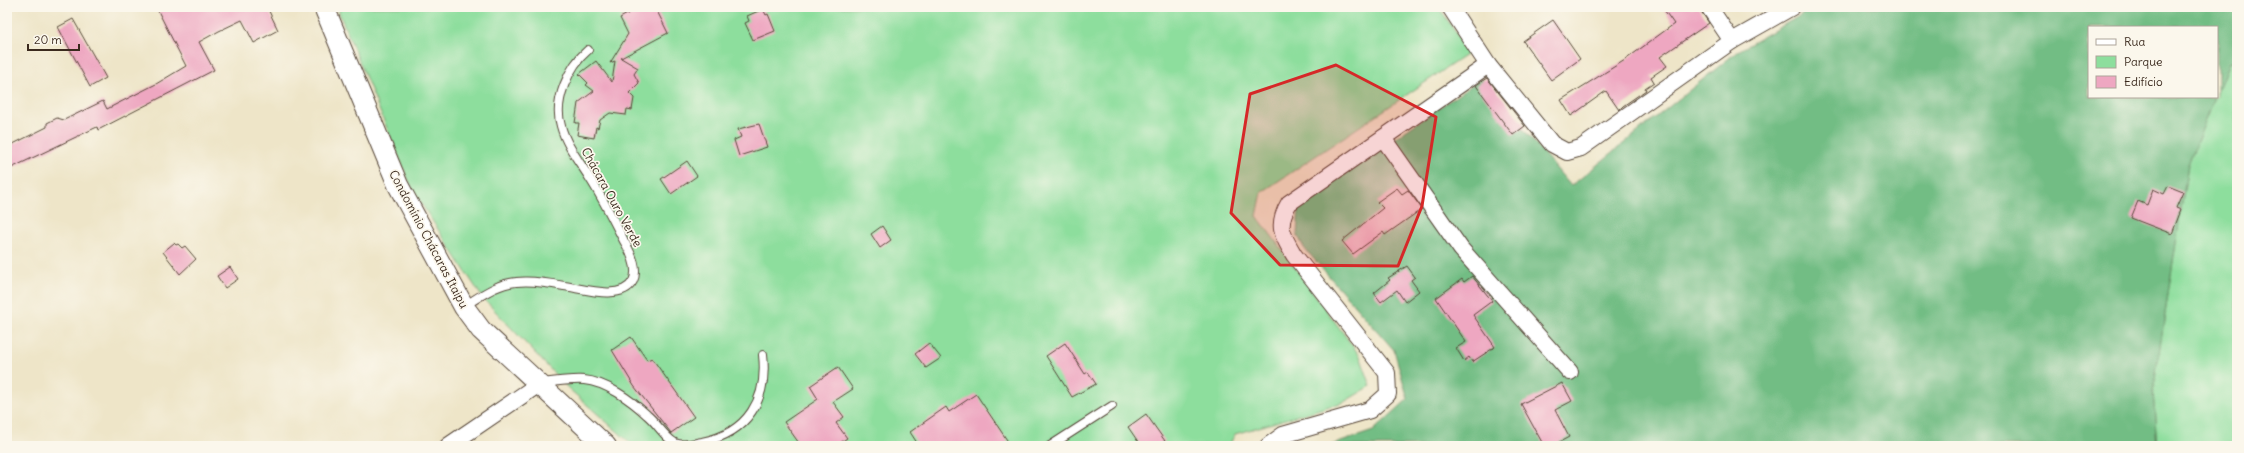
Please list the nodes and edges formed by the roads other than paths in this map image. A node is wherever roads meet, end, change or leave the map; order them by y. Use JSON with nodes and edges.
{"nodes":[{"id":1,"x":324,"y":7,"type":"edge"},
{"id":2,"x":1450,"y":7,"type":"edge"},
{"id":3,"x":1709,"y":7,"type":"edge"},
{"id":4,"x":1792,"y":7,"type":"edge"},
{"id":5,"x":1732,"y":41,"type":"junction"},
{"id":6,"x":588,"y":50,"type":"dead end"},
{"id":7,"x":1488,"y":65,"type":"junction"},
{"id":8,"x":1383,"y":138,"type":"junction"},
{"id":9,"x":464,"y":307,"type":"junction"},
{"id":10,"x":763,"y":355,"type":"dead end"},
{"id":11,"x":1570,"y":372,"type":"dead end"},
{"id":12,"x":539,"y":384,"type":"junction"},
{"id":13,"x":1112,"y":406,"type":"dead end"},
{"id":14,"x":448,"y":446,"type":"edge"},
{"id":15,"x":606,"y":446,"type":"edge"},
{"id":16,"x":1050,"y":446,"type":"edge"},
{"id":17,"x":1268,"y":446,"type":"edge"}],
"edges":[{"from":1,"to":9,"type":"street","name":"Condomínio Chácaras Itaipu"},
{"from":2,"to":7,"type":"street"},
{"from":3,"to":5,"type":"street"},
{"from":4,"to":5,"type":"street"},
{"from":5,"to":7,"type":"street"},
{"from":6,"to":9,"type":"lane","name":"Chácara Ouro Verde"},
{"from":7,"to":8,"type":"street"},
{"from":8,"to":11,"type":"street"},
{"from":8,"to":17,"type":"street"},
{"from":9,"to":12,"type":"street","name":"Condomínio Chácaras Itaipu"},
{"from":10,"to":12,"type":"lane"},
{"from":12,"to":14,"type":"street"},
{"from":12,"to":15,"type":"street","name":"Condomínio Chácaras Itaipu"},
{"from":13,"to":16,"type":"lane"}]}
